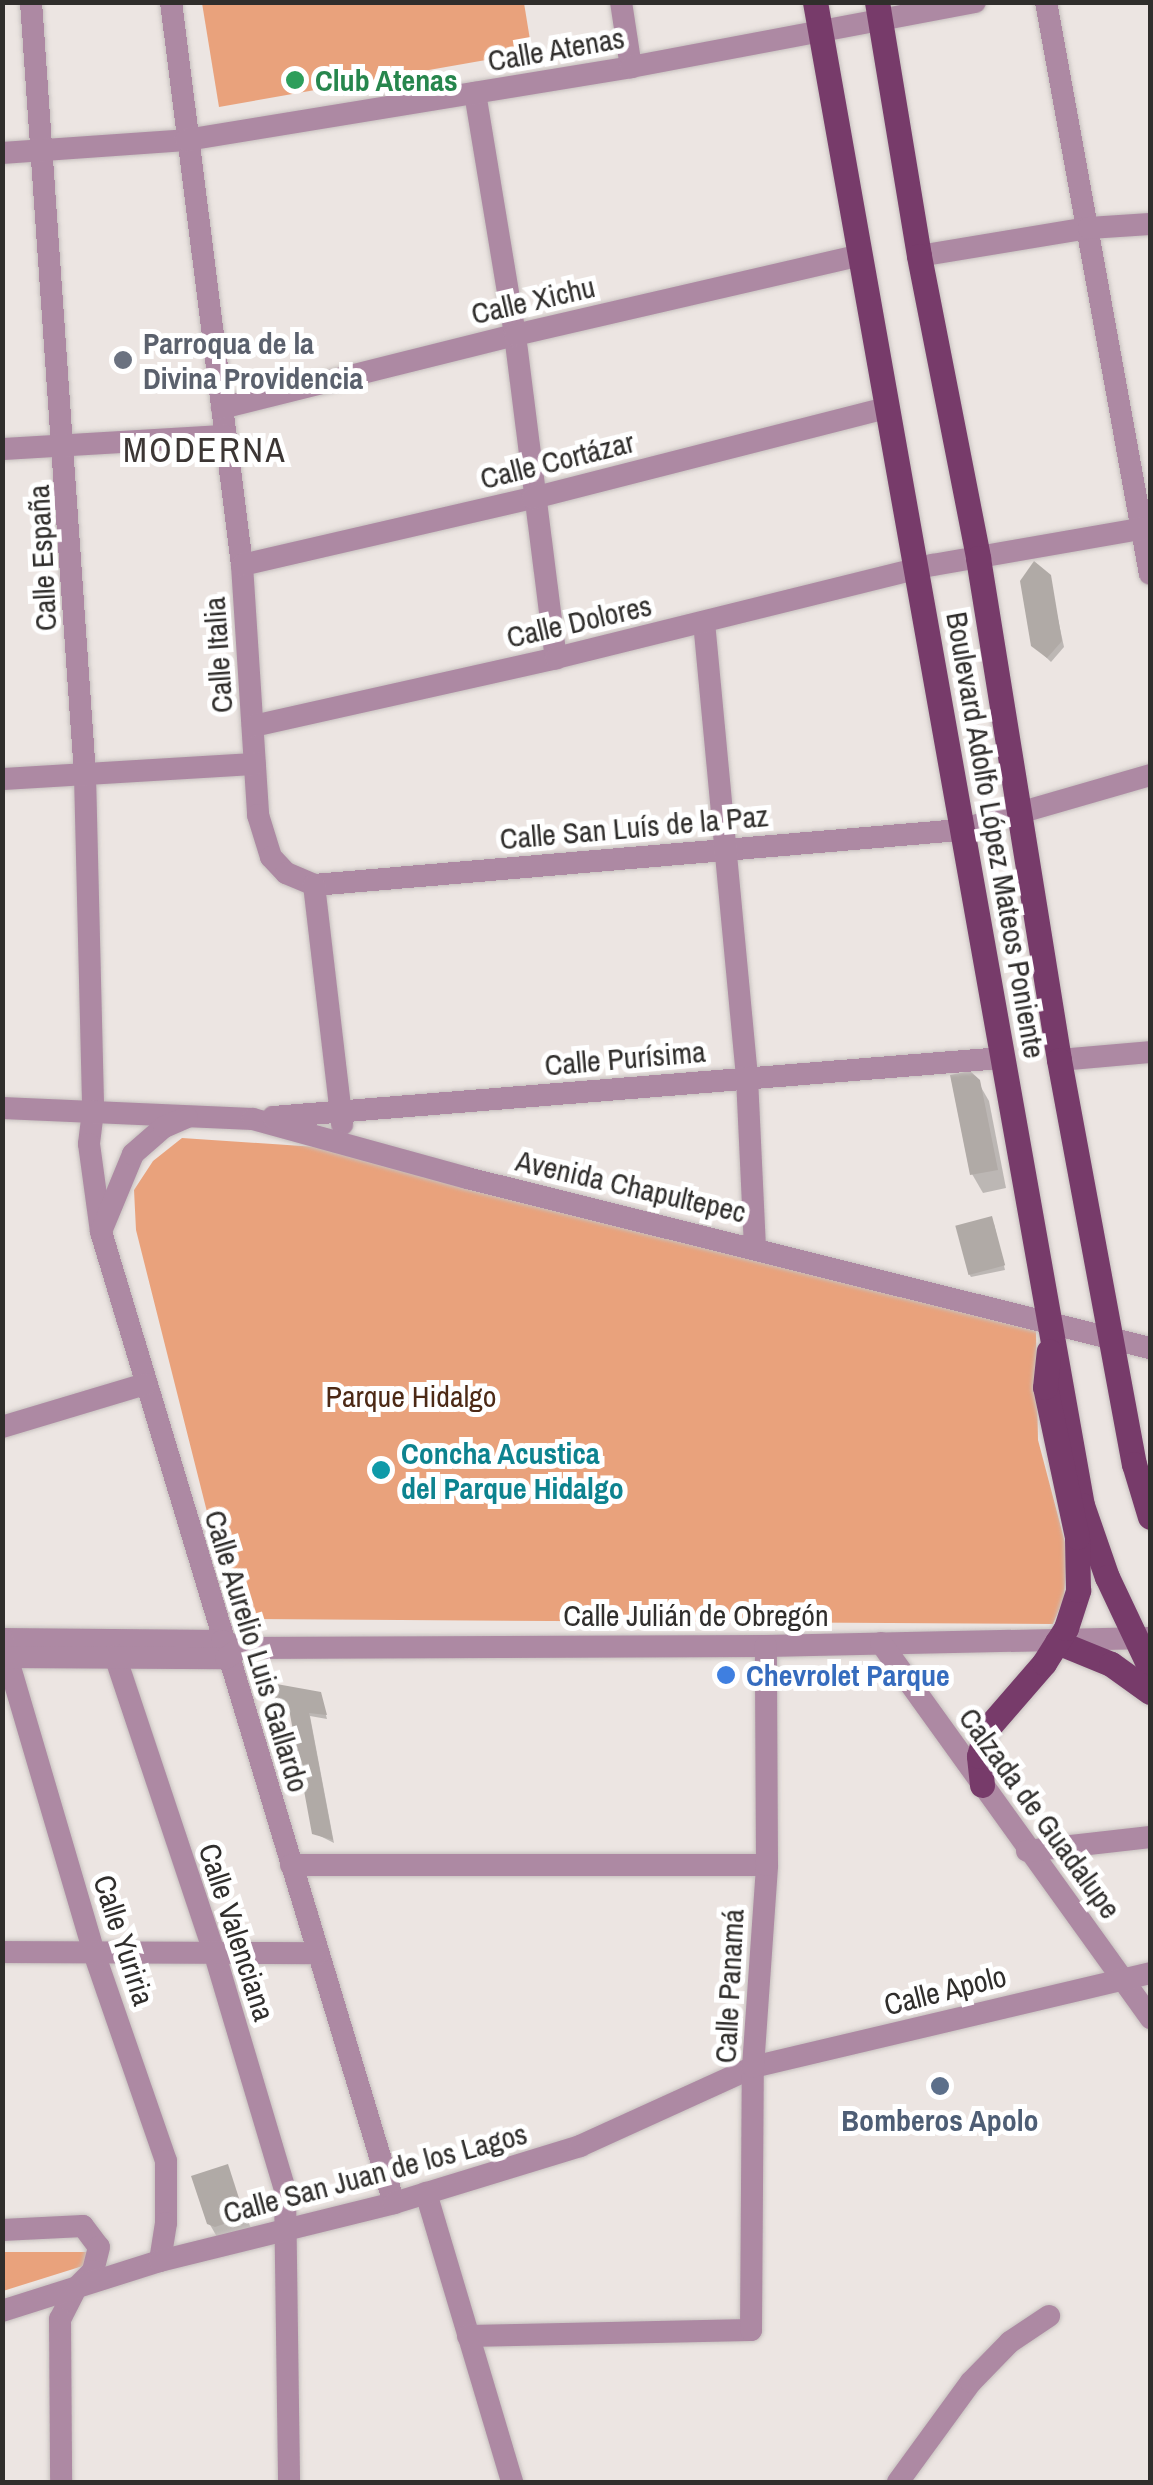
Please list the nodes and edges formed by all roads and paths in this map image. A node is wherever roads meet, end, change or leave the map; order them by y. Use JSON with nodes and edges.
{"nodes":[{"id":1,"x":31,"y":2,"type":"edge"},
{"id":2,"x":172,"y":2,"type":"edge"},
{"id":3,"x":621,"y":2,"type":"edge"},
{"id":4,"x":815,"y":2,"type":"edge"},
{"id":5,"x":975,"y":2,"type":"edge"},
{"id":6,"x":1046,"y":2,"type":"edge"},
{"id":7,"x":878,"y":11,"type":"edge"},
{"id":8,"x":820,"y":31,"type":"junction"},
{"id":9,"x":631,"y":66,"type":"junction"},
{"id":10,"x":475,"y":93,"type":"junction"},
{"id":11,"x":186,"y":140,"type":"junction"},
{"id":12,"x":40,"y":150,"type":"junction"},
{"id":13,"x":2,"y":153,"type":"edge"},
{"id":14,"x":1150,"y":224,"type":"edge"},
{"id":15,"x":1088,"y":228,"type":"junction"},
{"id":16,"x":858,"y":256,"type":"junction"},
{"id":17,"x":919,"y":256,"type":"junction"},
{"id":18,"x":515,"y":334,"type":"junction"},
{"id":19,"x":222,"y":408,"type":"junction"},
{"id":20,"x":885,"y":408,"type":"junction"},
{"id":21,"x":224,"y":436,"type":"junction"},
{"id":22,"x":66,"y":445,"type":"junction"},
{"id":23,"x":2,"y":449,"type":"edge"},
{"id":24,"x":534,"y":498,"type":"junction"},
{"id":25,"x":1144,"y":528,"type":"junction"},
{"id":26,"x":978,"y":558,"type":"junction"},
{"id":27,"x":242,"y":565,"type":"junction"},
{"id":28,"x":917,"y":569,"type":"junction"},
{"id":29,"x":1150,"y":574,"type":"edge"},
{"id":30,"x":704,"y":622,"type":"junction"},
{"id":31,"x":556,"y":658,"type":"junction"},
{"id":32,"x":253,"y":726,"type":"junction"},
{"id":33,"x":255,"y":764,"type":"junction"},
{"id":34,"x":85,"y":774,"type":"junction"},
{"id":35,"x":1150,"y":775,"type":"edge"},
{"id":36,"x":2,"y":779,"type":"edge"},
{"id":37,"x":1018,"y":813,"type":"junction"},
{"id":38,"x":960,"y":830,"type":"junction"},
{"id":39,"x":728,"y":850,"type":"junction"},
{"id":40,"x":314,"y":884,"type":"junction"},
{"id":41,"x":1150,"y":1052,"type":"edge"},
{"id":42,"x":1002,"y":1058,"type":"junction"},
{"id":43,"x":1059,"y":1060,"type":"junction"},
{"id":44,"x":748,"y":1078,"type":"junction"},
{"id":45,"x":2,"y":1108,"type":"edge"},
{"id":46,"x":93,"y":1112,"type":"junction"},
{"id":47,"x":343,"y":1112,"type":"junction"},
{"id":48,"x":200,"y":1113,"type":"junction"},
{"id":49,"x":253,"y":1118,"type":"junction"},
{"id":50,"x":342,"y":1140,"type":"junction"},
{"id":51,"x":101,"y":1232,"type":"junction"},
{"id":52,"x":755,"y":1246,"type":"junction"},
{"id":53,"x":1051,"y":1326,"type":"junction"},
{"id":54,"x":1111,"y":1339,"type":"junction"},
{"id":55,"x":1150,"y":1348,"type":"edge"},
{"id":56,"x":145,"y":1384,"type":"junction"},
{"id":57,"x":2,"y":1427,"type":"edge"},
{"id":58,"x":1150,"y":1518,"type":"edge"},
{"id":59,"x":1143,"y":1637,"type":"edge"},
{"id":60,"x":1057,"y":1642,"type":"junction"},
{"id":61,"x":881,"y":1643,"type":"junction"},
{"id":62,"x":766,"y":1646,"type":"junction"},
{"id":63,"x":4,"y":1648,"type":"edge"},
{"id":64,"x":230,"y":1649,"type":"junction"},
{"id":65,"x":116,"y":1656,"type":"junction"},
{"id":66,"x":1150,"y":1668,"type":"edge"},
{"id":67,"x":1150,"y":1692,"type":"edge"},
{"id":68,"x":982,"y":1785,"type":"junction"},
{"id":69,"x":1150,"y":1837,"type":"edge"},
{"id":70,"x":1028,"y":1851,"type":"junction"},
{"id":71,"x":292,"y":1864,"type":"junction"},
{"id":72,"x":766,"y":1865,"type":"junction"},
{"id":73,"x":2,"y":1952,"type":"edge"},
{"id":74,"x":94,"y":1953,"type":"junction"},
{"id":75,"x":318,"y":1953,"type":"junction"},
{"id":76,"x":215,"y":1955,"type":"junction"},
{"id":77,"x":1150,"y":1972,"type":"edge"},
{"id":78,"x":1122,"y":1978,"type":"junction"},
{"id":79,"x":1150,"y":2018,"type":"edge"},
{"id":80,"x":754,"y":2067,"type":"junction"},
{"id":81,"x":426,"y":2194,"type":"junction"},
{"id":82,"x":394,"y":2202,"type":"junction"},
{"id":83,"x":288,"y":2229,"type":"junction"},
{"id":84,"x":2,"y":2230,"type":"edge"},
{"id":85,"x":160,"y":2261,"type":"junction"},
{"id":86,"x":76,"y":2288,"type":"junction"},
{"id":87,"x":2,"y":2311,"type":"edge"},
{"id":88,"x":1049,"y":2316,"type":"dead end"},
{"id":89,"x":468,"y":2336,"type":"junction"},
{"id":90,"x":61,"y":2482,"type":"edge"},
{"id":91,"x":290,"y":2482,"type":"edge"},
{"id":92,"x":512,"y":2482,"type":"edge"},
{"id":93,"x":898,"y":2482,"type":"edge"}],
"edges":[{"from":1,"to":12,"type":"street","name":"Calle España"},
{"from":2,"to":11,"type":"street","name":"Calle Italia"},
{"from":3,"to":9,"type":"street"},
{"from":4,"to":8,"type":"main road","name":"Boulevard Adolfo López Mateos Poniente"},
{"from":5,"to":7,"type":"street","name":"Calle Atenas"},
{"from":6,"to":15,"type":"street"},
{"from":7,"to":8,"type":"street","name":"Calle Atenas"},
{"from":7,"to":17,"type":"main road","name":"Boulevard Adolfo López Mateos Poniente"},
{"from":8,"to":9,"type":"street","name":"Calle Atenas"},
{"from":8,"to":16,"type":"main road","name":"Boulevard Adolfo López Mateos Poniente"},
{"from":9,"to":10,"type":"street","name":"Calle Atenas"},
{"from":10,"to":11,"type":"street","name":"Calle Atenas"},
{"from":10,"to":18,"type":"street"},
{"from":11,"to":12,"type":"street","name":"Calle Atenas"},
{"from":11,"to":19,"type":"street","name":"Calle Italia"},
{"from":12,"to":13,"type":"street","name":"Calle Atenas"},
{"from":12,"to":22,"type":"street","name":"Calle España"},
{"from":14,"to":15,"type":"street"},
{"from":15,"to":17,"type":"street"},
{"from":15,"to":25,"type":"street"},
{"from":16,"to":18,"type":"street","name":"Calle Xichu"},
{"from":16,"to":20,"type":"main road","name":"Boulevard Adolfo López Mateos Poniente"},
{"from":17,"to":26,"type":"main road","name":"Boulevard Adolfo López Mateos Poniente"},
{"from":18,"to":19,"type":"street","name":"Calle Xichu"},
{"from":18,"to":24,"type":"street"},
{"from":19,"to":21,"type":"street","name":"Calle Italia"},
{"from":20,"to":24,"type":"street","name":"Calle Cortázar"},
{"from":20,"to":28,"type":"main road","name":"Boulevard Adolfo López Mateos Poniente"},
{"from":21,"to":22,"type":"street"},
{"from":21,"to":27,"type":"street","name":"Calle Italia"},
{"from":22,"to":23,"type":"street"},
{"from":22,"to":34,"type":"street","name":"Calle España"},
{"from":24,"to":27,"type":"street","name":"Calle Cortázar"},
{"from":24,"to":31,"type":"street"},
{"from":25,"to":26,"type":"street","name":"Calle Dolores"},
{"from":25,"to":29,"type":"street"},
{"from":26,"to":28,"type":"street","name":"Calle Dolores"},
{"from":26,"to":37,"type":"main road","name":"Boulevard Adolfo López Mateos Poniente"},
{"from":27,"to":32,"type":"street","name":"Calle Italia"},
{"from":28,"to":30,"type":"street","name":"Calle Dolores"},
{"from":28,"to":38,"type":"main road","name":"Boulevard Adolfo López Mateos Poniente"},
{"from":30,"to":31,"type":"street","name":"Calle Dolores"},
{"from":30,"to":39,"type":"street"},
{"from":31,"to":32,"type":"street","name":"Calle Dolores"},
{"from":32,"to":33,"type":"street","name":"Calle Italia"},
{"from":33,"to":34,"type":"street"},
{"from":33,"to":40,"type":"street","name":"Calle Italia"},
{"from":34,"to":36,"type":"street"},
{"from":34,"to":46,"type":"street","name":"Calle España"},
{"from":35,"to":37,"type":"street","name":"Calle San Luís de la Paz"},
{"from":37,"to":38,"type":"street","name":"Calle San Luís de la Paz"},
{"from":37,"to":43,"type":"main road","name":"Boulevard Adolfo López Mateos Poniente"},
{"from":38,"to":39,"type":"street","name":"Calle San Luís de la Paz"},
{"from":38,"to":42,"type":"main road","name":"Boulevard Adolfo López Mateos Poniente"},
{"from":39,"to":40,"type":"street","name":"Calle San Luís de la Paz"},
{"from":39,"to":44,"type":"street"},
{"from":40,"to":47,"type":"street"},
{"from":41,"to":43,"type":"street"},
{"from":42,"to":44,"type":"street","name":"Calle Purísima"},
{"from":42,"to":53,"type":"main road","name":"Boulevard Adolfo López Mateos Poniente"},
{"from":43,"to":54,"type":"main road","name":"Boulevard Adolfo López Mateos Poniente"},
{"from":44,"to":47,"type":"street","name":"Calle Purísima"},
{"from":44,"to":52,"type":"street"},
{"from":45,"to":46,"type":"street"},
{"from":46,"to":48,"type":"street","name":"Avenida Chapultepec"},
{"from":46,"to":51,"type":"street","name":"Calle Aurelio Luis Gallardo"},
{"from":47,"to":49,"type":"street","name":"Calle Purísima"},
{"from":47,"to":50,"type":"street"},
{"from":48,"to":49,"type":"street","name":"Avenida Chapultepec"},
{"from":48,"to":51,"type":"street"},
{"from":49,"to":50,"type":"street","name":"Avenida Chapultepec"},
{"from":50,"to":52,"type":"street","name":"Avenida Chapultepec"},
{"from":51,"to":56,"type":"street","name":"Calle Aurelio Luis Gallardo"},
{"from":52,"to":53,"type":"street","name":"Avenida Chapultepec"},
{"from":53,"to":54,"type":"street","name":"Avenida Chapultepec"},
{"from":53,"to":59,"type":"main road","name":"Boulevard Adolfo López Mateos Poniente"},
{"from":53,"to":60,"type":"main road"},
{"from":54,"to":55,"type":"street","name":"Avenida Chapultepec"},
{"from":54,"to":58,"type":"main road","name":"Boulevard Adolfo López Mateos Poniente"},
{"from":56,"to":57,"type":"street"},
{"from":56,"to":64,"type":"street","name":"Calle Aurelio Luis Gallardo"},
{"from":59,"to":60,"type":"street","name":"Calle Julián de Obregón"},
{"from":59,"to":66,"type":"main road","name":"Boulevard Adolfo López Mateos Poniente"},
{"from":60,"to":61,"type":"street","name":"Calle Julián de Obregón"},
{"from":60,"to":67,"type":"main road"},
{"from":60,"to":68,"type":"main road"},
{"from":61,"to":62,"type":"street","name":"Calle Julián de Obregón"},
{"from":61,"to":68,"type":"street","name":"Calzada de Guadalupe"},
{"from":62,"to":64,"type":"street","name":"Calle Julián de Obregón"},
{"from":62,"to":72,"type":"street","name":"Calle Panamá"},
{"from":63,"to":64,"type":"street"},
{"from":63,"to":65,"type":"street"},
{"from":63,"to":74,"type":"street","name":"Calle Yuriria"},
{"from":64,"to":65,"type":"street"},
{"from":64,"to":71,"type":"street","name":"Calle Aurelio Luis Gallardo"},
{"from":65,"to":76,"type":"street","name":"Calle Valenciana"},
{"from":68,"to":70,"type":"street","name":"Calzada de Guadalupe"},
{"from":69,"to":70,"type":"street"},
{"from":70,"to":78,"type":"street","name":"Calzada de Guadalupe"},
{"from":71,"to":72,"type":"street"},
{"from":71,"to":75,"type":"street","name":"Calle Aurelio Luis Gallardo"},
{"from":72,"to":80,"type":"street","name":"Calle Panamá"},
{"from":73,"to":74,"type":"street"},
{"from":74,"to":76,"type":"street"},
{"from":74,"to":85,"type":"street","name":"Calle Yuriria"},
{"from":75,"to":76,"type":"street"},
{"from":75,"to":82,"type":"street","name":"Calle Aurelio Luis Gallardo"},
{"from":76,"to":83,"type":"street","name":"Calle Valenciana"},
{"from":77,"to":78,"type":"street","name":"Calle Apolo"},
{"from":78,"to":79,"type":"street","name":"Calzada de Guadalupe"},
{"from":78,"to":80,"type":"street","name":"Calle Apolo"},
{"from":80,"to":81,"type":"street","name":"Calle San Juan de los Lagos"},
{"from":80,"to":89,"type":"street","name":"Calle Panamá"},
{"from":81,"to":82,"type":"street","name":"Calle San Juan de los Lagos"},
{"from":81,"to":89,"type":"street"},
{"from":82,"to":83,"type":"street","name":"Calle San Juan de los Lagos"},
{"from":83,"to":85,"type":"street","name":"Calle San Juan de los Lagos"},
{"from":83,"to":91,"type":"street","name":"Calle Valenciana"},
{"from":84,"to":86,"type":"street"},
{"from":85,"to":86,"type":"street","name":"Calle San Juan de los Lagos"},
{"from":86,"to":87,"type":"street","name":"Calle San Juan de los Lagos"},
{"from":86,"to":90,"type":"street"},
{"from":88,"to":93,"type":"street"},
{"from":89,"to":92,"type":"street"}]}
